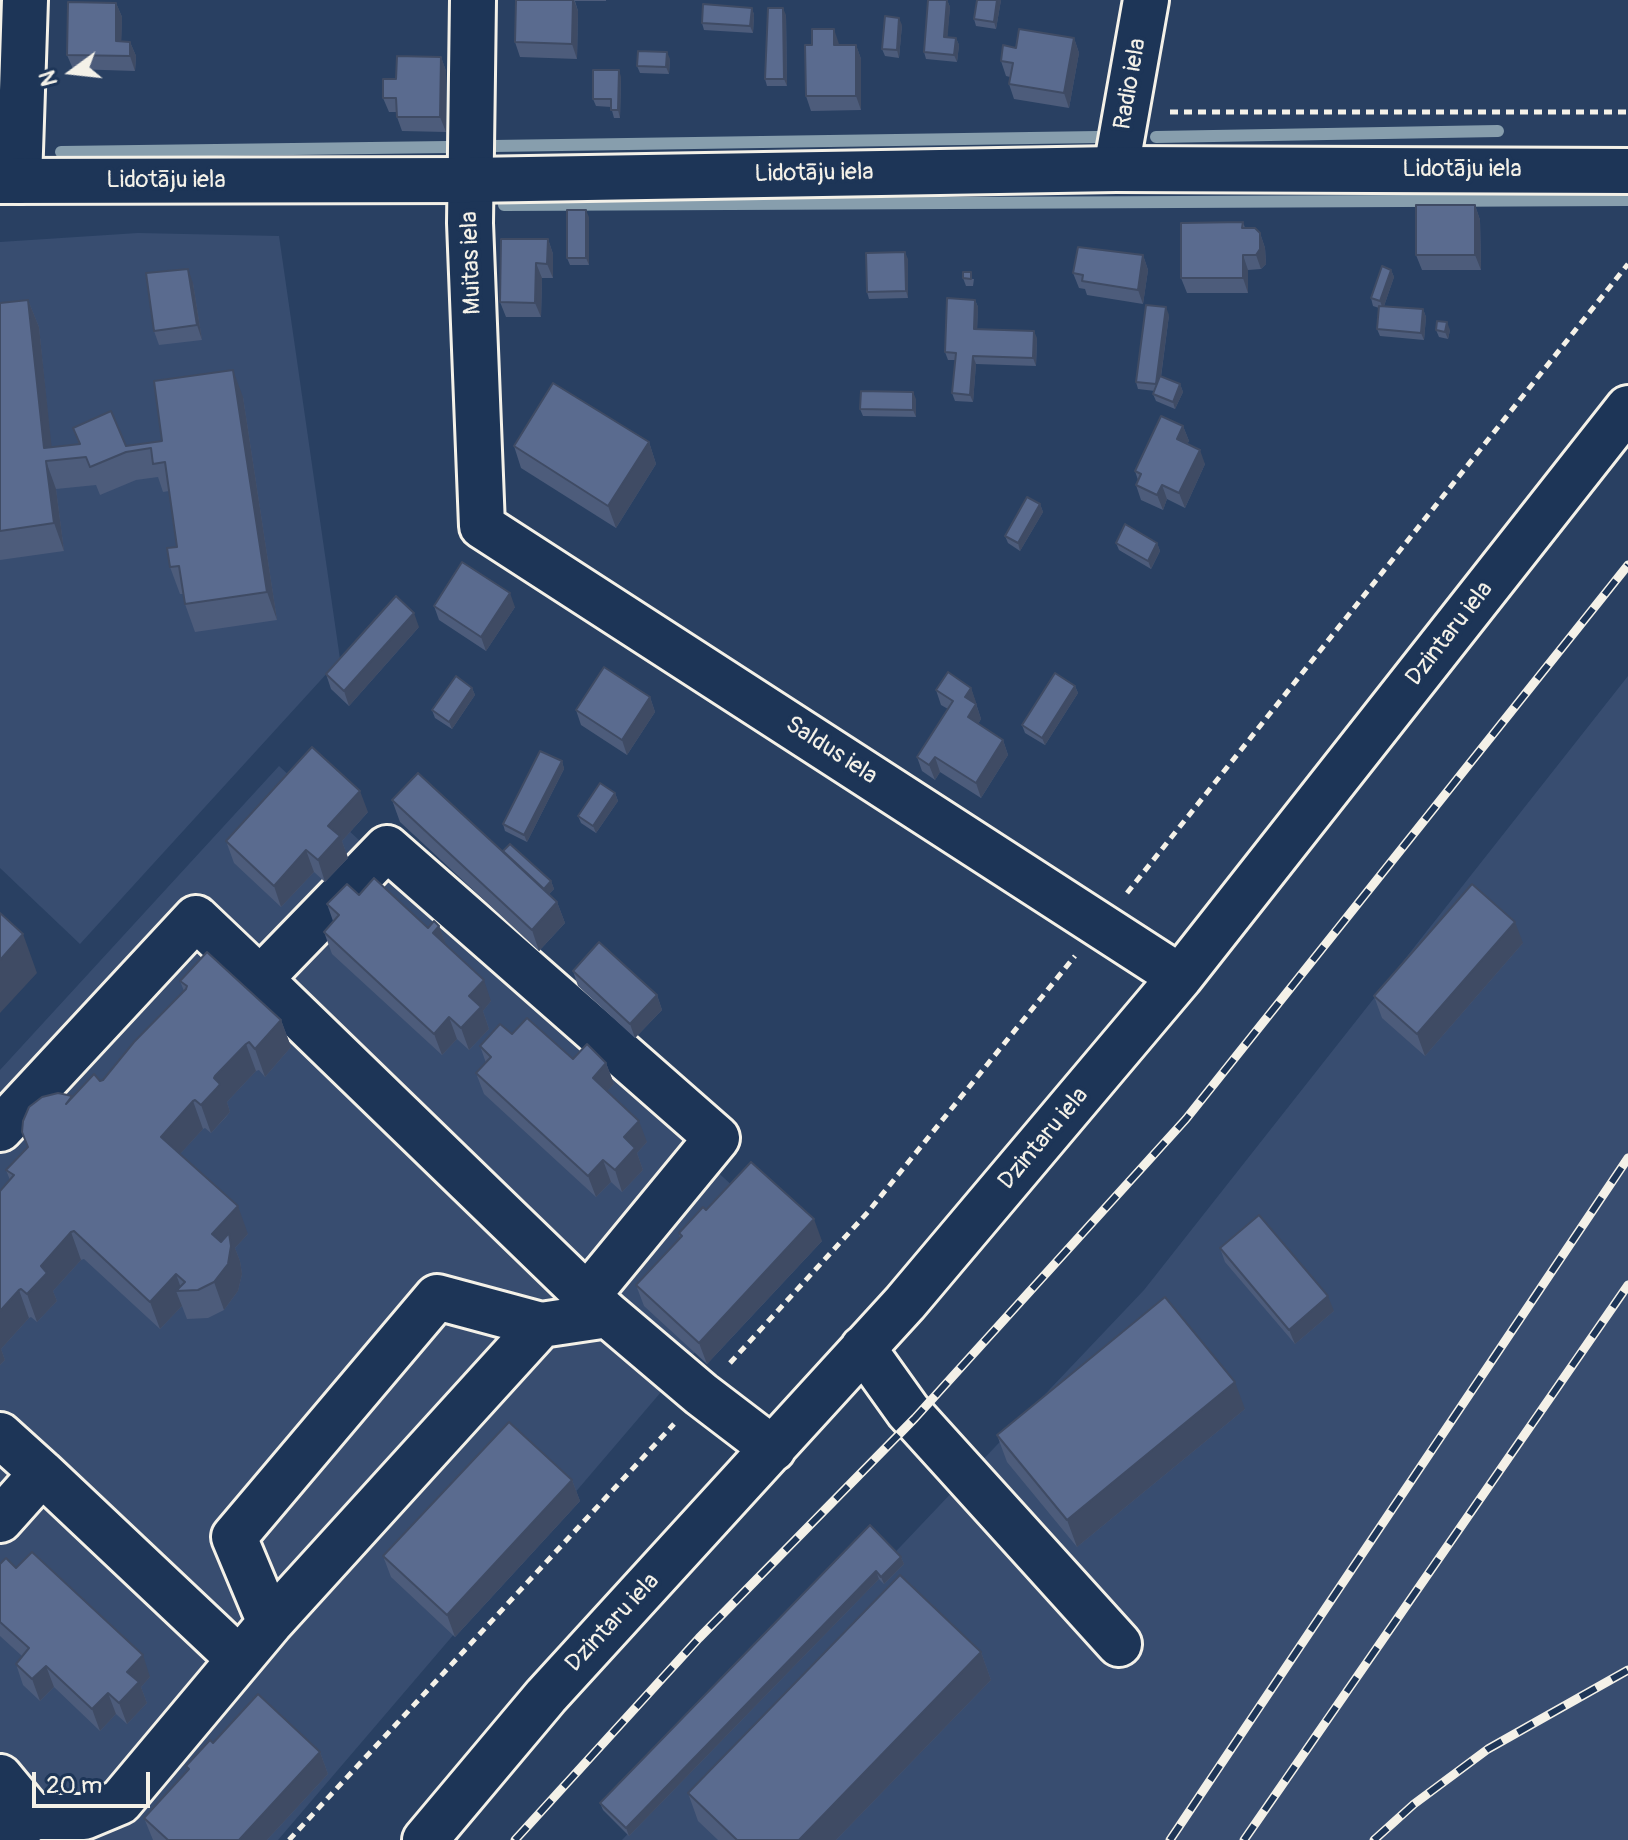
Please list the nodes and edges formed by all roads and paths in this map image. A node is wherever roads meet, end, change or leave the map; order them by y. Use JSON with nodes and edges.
{"nodes":[{"id":1,"x":25,"y":0,"type":"edge"},
{"id":2,"x":473,"y":0,"type":"edge"},
{"id":3,"x":1146,"y":0,"type":"edge"},
{"id":4,"x":1170,"y":112,"type":"dead end"},
{"id":5,"x":1628,"y":112,"type":"edge"},
{"id":6,"x":1116,"y":169,"type":"junction"},
{"id":7,"x":1628,"y":171,"type":"edge"},
{"id":8,"x":470,"y":180,"type":"junction"},
{"id":9,"x":10,"y":181,"type":"edge"},
{"id":10,"x":1628,"y":264,"type":"edge"},
{"id":11,"x":1628,"y":408,"type":"edge"},
{"id":12,"x":482,"y":526,"type":"joint"},
{"id":13,"x":1101,"y":925,"type":"junction"},
{"id":14,"x":1180,"y":977,"type":"junction"},
{"id":15,"x":260,"y":979,"type":"junction"},
{"id":16,"x":0,"y":1129,"type":"edge"},
{"id":17,"x":598,"y":1306,"type":"junction"},
{"id":18,"x":541,"y":1325,"type":"junction"},
{"id":19,"x":863,"y":1348,"type":"junction"},
{"id":20,"x":701,"y":1394,"type":"junction"},
{"id":21,"x":0,"y":1435,"type":"edge"},
{"id":22,"x":773,"y":1449,"type":"junction"},
{"id":23,"x":42,"y":1473,"type":"junction"},
{"id":24,"x":0,"y":1520,"type":"edge"},
{"id":25,"x":270,"y":1623,"type":"junction"},
{"id":26,"x":1119,"y":1644,"type":"dead end"},
{"id":27,"x":239,"y":1659,"type":"junction"},
{"id":28,"x":0,"y":1777,"type":"edge"},
{"id":29,"x":17,"y":1825,"type":"edge"},
{"id":30,"x":289,"y":1840,"type":"edge"},
{"id":31,"x":425,"y":1840,"type":"edge"}],
"edges":[{"from":1,"to":9,"type":"street"},
{"from":2,"to":8,"type":"street","name":"Muitas iela"},
{"from":3,"to":6,"type":"street","name":"Radio iela"},
{"from":4,"to":5,"type":"path"},
{"from":6,"to":7,"type":"street","name":"Lidotāju iela"},
{"from":6,"to":8,"type":"street","name":"Lidotāju iela"},
{"from":8,"to":9,"type":"street","name":"Lidotāju iela"},
{"from":8,"to":12,"type":"street","name":"Muitas iela"},
{"from":10,"to":13,"type":"path"},
{"from":11,"to":14,"type":"street","name":"Dzintaru iela"},
{"from":12,"to":13,"type":"street","name":"Saldus iela"},
{"from":13,"to":14,"type":"street","name":"Saldus iela"},
{"from":13,"to":20,"type":"path"},
{"from":14,"to":19,"type":"street","name":"Dzintaru iela"},
{"from":15,"to":16,"type":"street"},
{"from":15,"to":17,"type":"street"},
{"from":15,"to":17,"type":"street"},
{"from":17,"to":18,"type":"street"},
{"from":17,"to":20,"type":"street"},
{"from":18,"to":25,"type":"street"},
{"from":18,"to":25,"type":"street"},
{"from":19,"to":22,"type":"street","name":"Dzintaru iela"},
{"from":19,"to":26,"type":"street"},
{"from":20,"to":22,"type":"street"},
{"from":20,"to":30,"type":"path"},
{"from":21,"to":23,"type":"street"},
{"from":22,"to":31,"type":"street","name":"Dzintaru iela"},
{"from":23,"to":24,"type":"street"},
{"from":23,"to":27,"type":"street"},
{"from":25,"to":27,"type":"street"},
{"from":27,"to":29,"type":"street"},
{"from":28,"to":29,"type":"street"}]}
